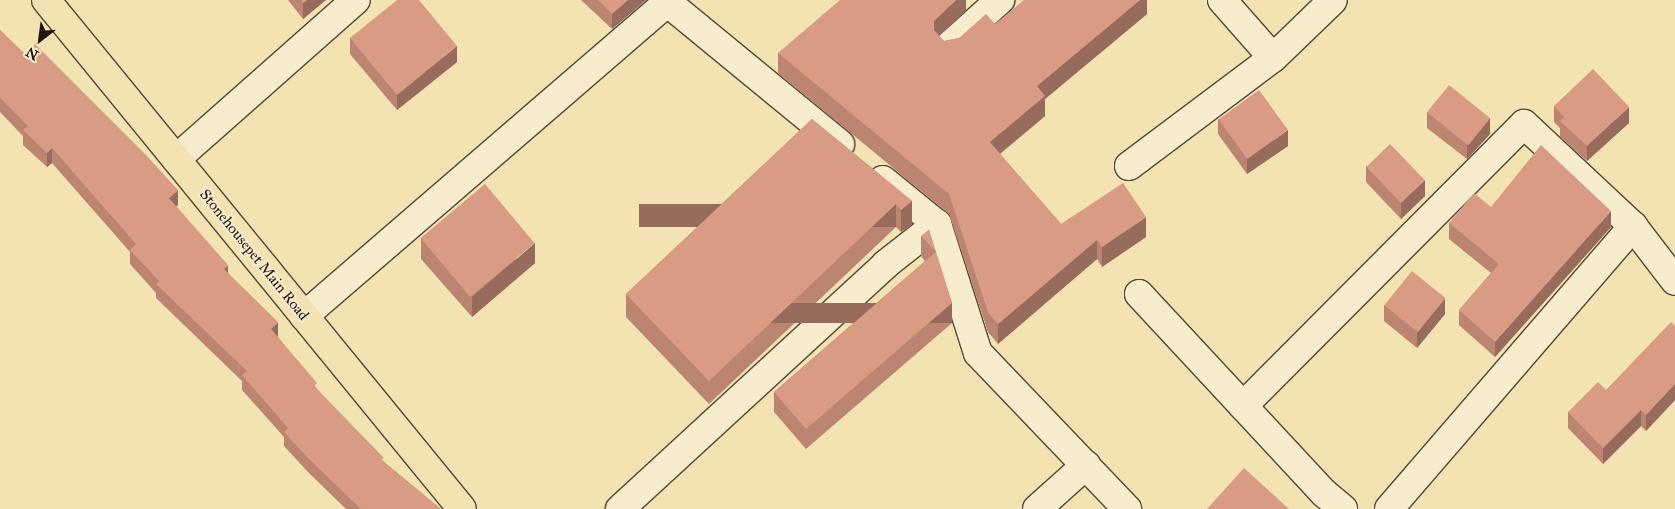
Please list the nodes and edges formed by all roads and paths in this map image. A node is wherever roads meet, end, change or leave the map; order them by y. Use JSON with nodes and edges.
{"nodes":[{"id":1,"x":46,"y":0,"type":"edge"},
{"id":2,"x":356,"y":0,"type":"edge"},
{"id":3,"x":1000,"y":0,"type":"edge"},
{"id":4,"x":1222,"y":0,"type":"edge"},
{"id":5,"x":1333,"y":0,"type":"edge"},
{"id":6,"x":668,"y":1,"type":"edge"},
{"id":7,"x":949,"y":46,"type":"edge"},
{"id":8,"x":1273,"y":58,"type":"junction"},
{"id":9,"x":176,"y":160,"type":"junction"},
{"id":10,"x":1129,"y":166,"type":"dead end"},
{"id":11,"x":937,"y":224,"type":"junction"},
{"id":12,"x":1633,"y":226,"type":"junction"},
{"id":13,"x":1675,"y":281,"type":"edge"},
{"id":14,"x":1139,"y":294,"type":"dead end"},
{"id":15,"x":304,"y":316,"type":"junction"},
{"id":16,"x":1243,"y":406,"type":"junction"},
{"id":17,"x":1086,"y":466,"type":"junction"},
{"id":18,"x":1326,"y":504,"type":"edge"},
{"id":19,"x":462,"y":509,"type":"edge"},
{"id":20,"x":620,"y":509,"type":"edge"},
{"id":21,"x":1037,"y":509,"type":"edge"},
{"id":22,"x":1127,"y":509,"type":"edge"},
{"id":23,"x":1389,"y":509,"type":"edge"}],
"edges":[{"from":1,"to":9,"type":"main road","name":"Stonehousepet Main Road"},
{"from":2,"to":9,"type":"street"},
{"from":3,"to":7,"type":"street"},
{"from":4,"to":8,"type":"street"},
{"from":5,"to":8,"type":"street"},
{"from":6,"to":11,"type":"street"},
{"from":6,"to":15,"type":"street"},
{"from":8,"to":10,"type":"street"},
{"from":9,"to":15,"type":"main road","name":"Stonehousepet Main Road"},
{"from":11,"to":17,"type":"street"},
{"from":11,"to":20,"type":"street"},
{"from":12,"to":13,"type":"street"},
{"from":12,"to":16,"type":"street"},
{"from":12,"to":23,"type":"street"},
{"from":14,"to":16,"type":"street"},
{"from":15,"to":19,"type":"main road","name":"Stonehousepet Main Road"},
{"from":16,"to":18,"type":"street"},
{"from":17,"to":21,"type":"street"},
{"from":17,"to":22,"type":"street"}]}
